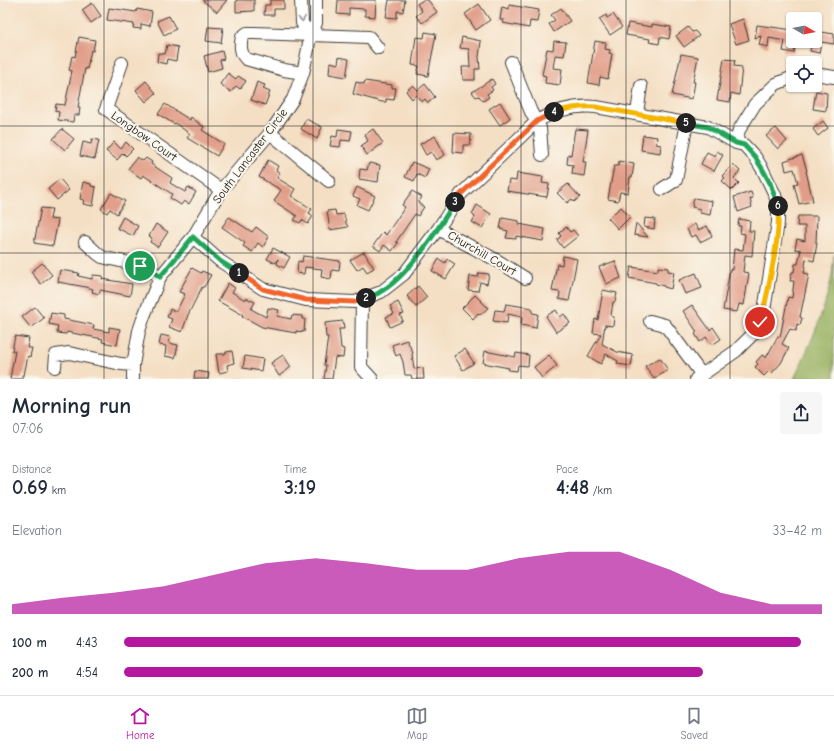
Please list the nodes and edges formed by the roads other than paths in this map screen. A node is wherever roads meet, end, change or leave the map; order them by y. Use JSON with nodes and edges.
{"nodes":[{"id":1,"x":301,"y":0,"type":"edge"},
{"id":2,"x":316,"y":0,"type":"edge"},
{"id":3,"x":310,"y":36,"type":"junction"},
{"id":4,"x":378,"y":48,"type":"dead end"},
{"id":5,"x":511,"y":62,"type":"dead end"},
{"id":6,"x":122,"y":63,"type":"dead end"},
{"id":7,"x":303,"y":73,"type":"junction"},
{"id":8,"x":822,"y":75,"type":"edge"},
{"id":9,"x":834,"y":77,"type":"edge"},
{"id":10,"x":786,"y":80,"type":"edge"},
{"id":11,"x":641,"y":86,"type":"dead end"},
{"id":12,"x":637,"y":113,"type":"junction"},
{"id":13,"x":537,"y":121,"type":"junction"},
{"id":14,"x":687,"y":123,"type":"junction"},
{"id":15,"x":270,"y":133,"type":"junction"},
{"id":16,"x":736,"y":143,"type":"junction"},
{"id":17,"x":542,"y":155,"type":"dead end"},
{"id":18,"x":329,"y":181,"type":"dead end"},
{"id":19,"x":662,"y":189,"type":"dead end"},
{"id":20,"x":222,"y":190,"type":"junction"},
{"id":21,"x":438,"y":229,"type":"junction"},
{"id":22,"x":193,"y":237,"type":"junction"},
{"id":23,"x":86,"y":242,"type":"dead end"},
{"id":24,"x":160,"y":277,"type":"junction"},
{"id":25,"x":525,"y":278,"type":"dead end"},
{"id":26,"x":362,"y":300,"type":"junction"},
{"id":27,"x":650,"y":320,"type":"dead end"},
{"id":28,"x":133,"y":365,"type":"junction"},
{"id":29,"x":55,"y":367,"type":"dead end"},
{"id":30,"x":699,"y":377,"type":"edge"},
{"id":31,"x":133,"y":379,"type":"edge"},
{"id":32,"x":372,"y":379,"type":"edge"}],
"edges":[{"from":1,"to":3,"type":"street","one_way":true},
{"from":2,"to":3,"type":"street","name":"South Lancaster Circle"},
{"from":3,"to":4,"type":"street"},
{"from":3,"to":7,"type":"street","name":"South Lancaster Circle"},
{"from":3,"to":7,"type":"street"},
{"from":5,"to":13,"type":"street"},
{"from":6,"to":20,"type":"street","name":"Longbow Court"},
{"from":7,"to":15,"type":"street","name":"South Lancaster Circle"},
{"from":8,"to":9,"type":"street"},
{"from":10,"to":16,"type":"street"},
{"from":11,"to":12,"type":"street"},
{"from":12,"to":13,"type":"street"},
{"from":12,"to":14,"type":"street"},
{"from":13,"to":17,"type":"street"},
{"from":13,"to":21,"type":"street"},
{"from":14,"to":16,"type":"street"},
{"from":14,"to":19,"type":"street"},
{"from":15,"to":18,"type":"street"},
{"from":15,"to":20,"type":"street","name":"South Lancaster Circle"},
{"from":16,"to":30,"type":"street"},
{"from":20,"to":22,"type":"street","name":"South Lancaster Circle"},
{"from":21,"to":25,"type":"street","name":"Churchill Court"},
{"from":21,"to":26,"type":"street"},
{"from":22,"to":24,"type":"street","name":"South Lancaster Circle"},
{"from":22,"to":26,"type":"street"},
{"from":23,"to":24,"type":"street"},
{"from":24,"to":28,"type":"street","name":"South Lancaster Circle"},
{"from":26,"to":32,"type":"street"},
{"from":27,"to":30,"type":"street"},
{"from":28,"to":29,"type":"street"},
{"from":28,"to":31,"type":"street","name":"South Lancaster Circle"}]}
